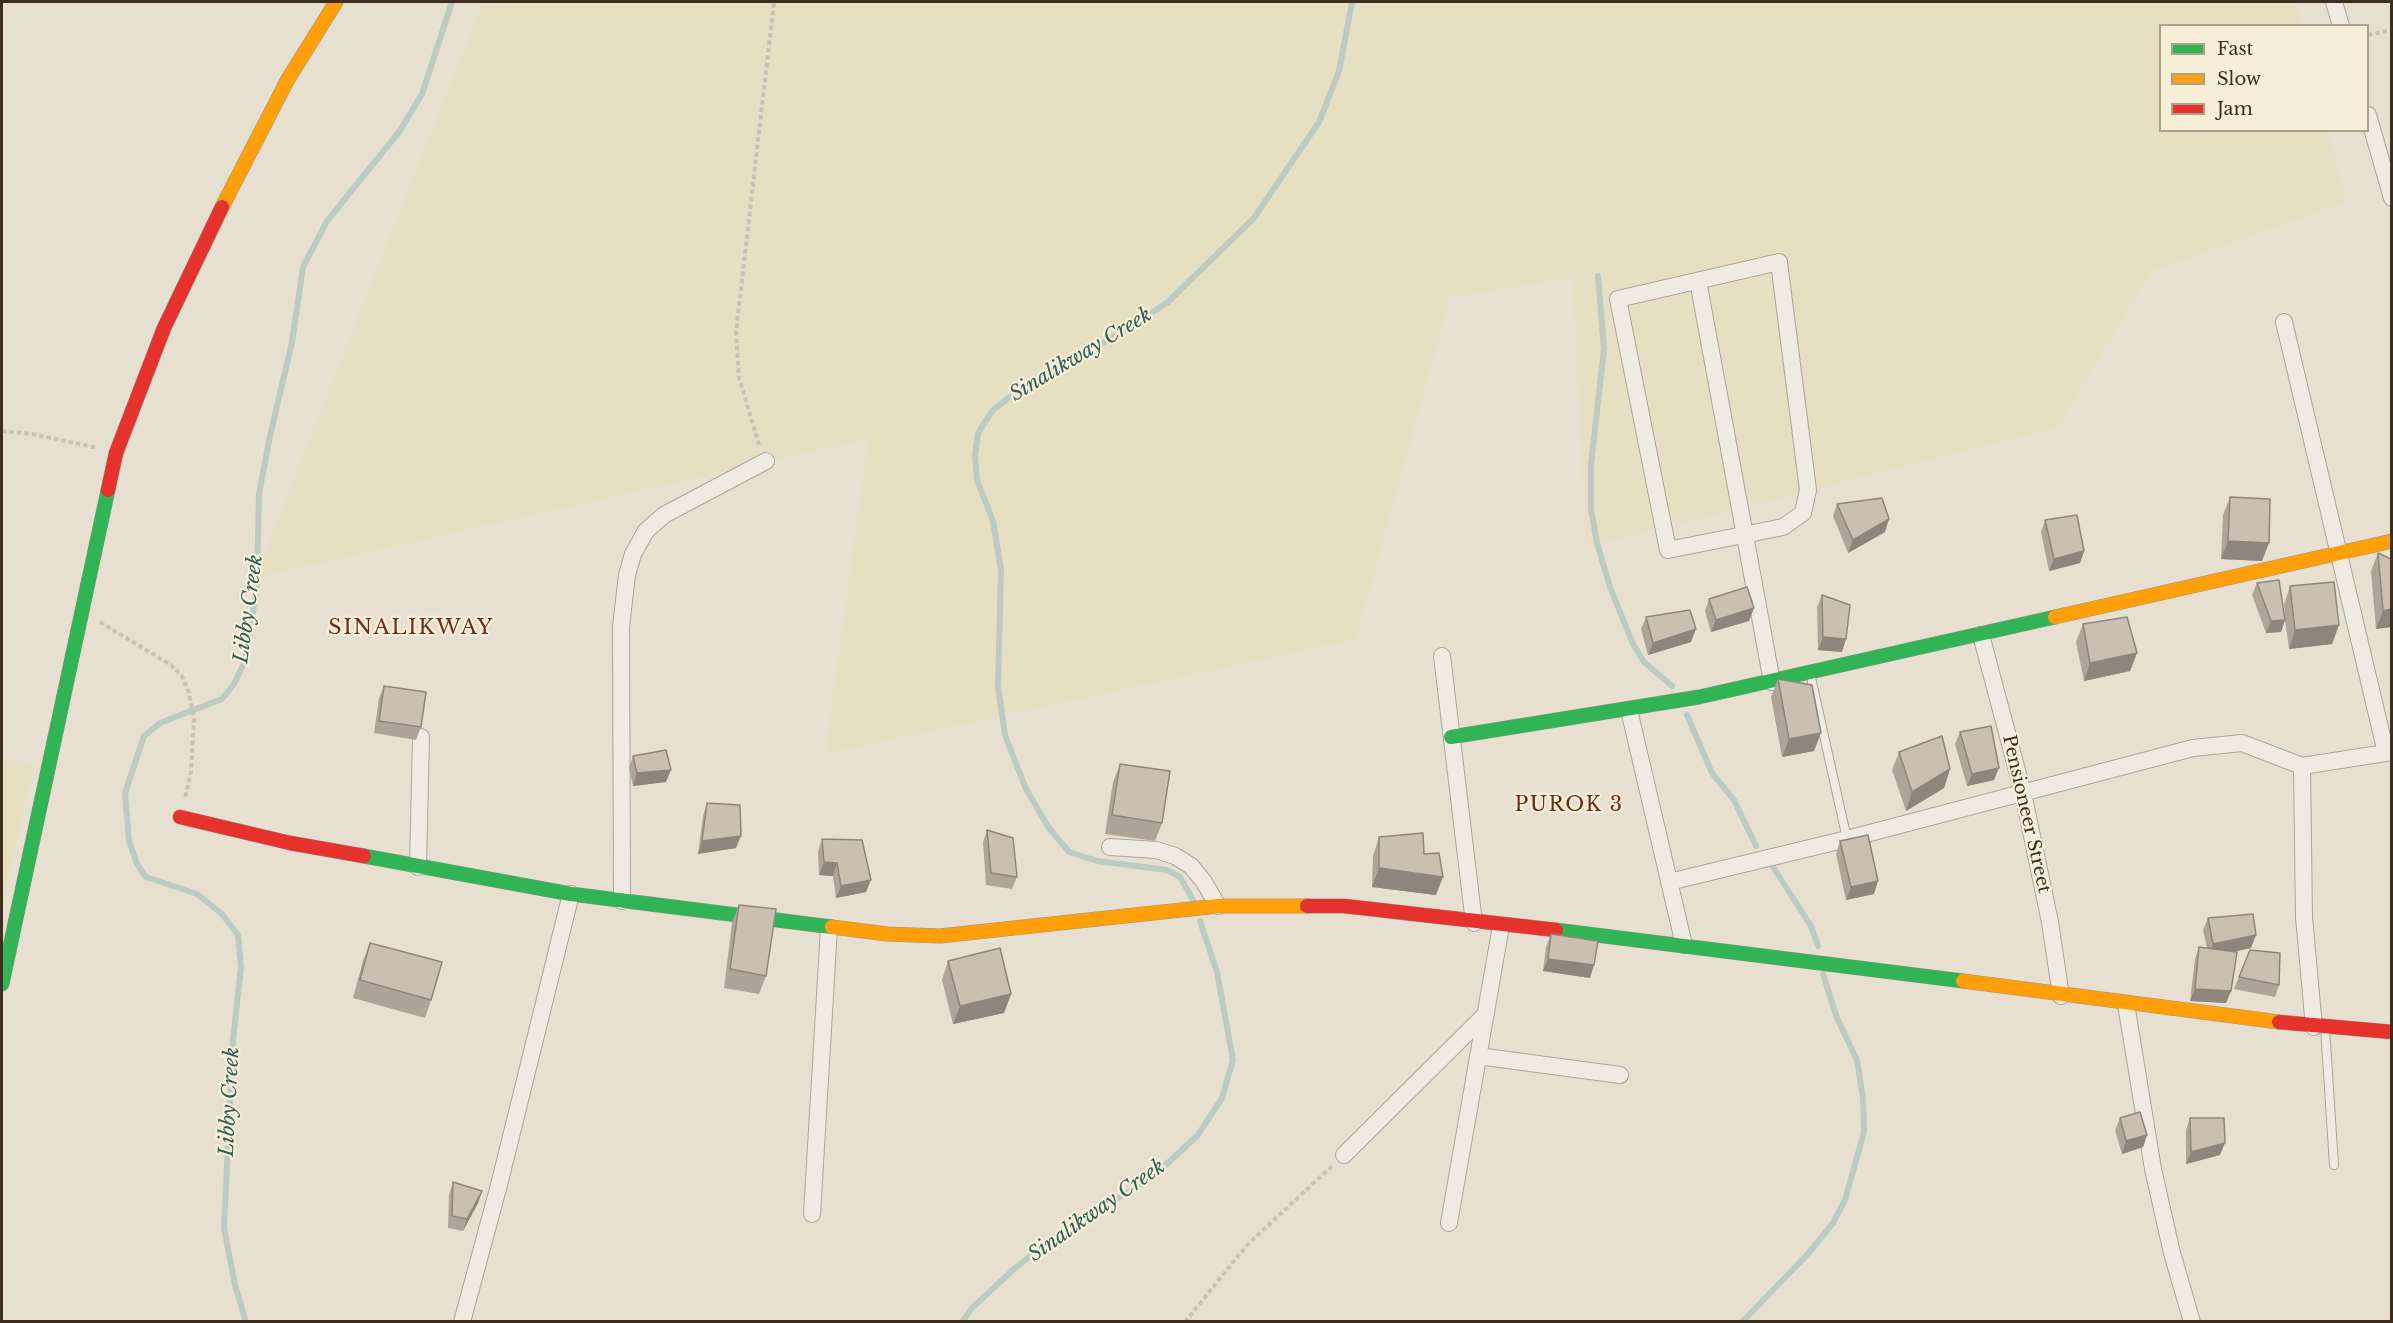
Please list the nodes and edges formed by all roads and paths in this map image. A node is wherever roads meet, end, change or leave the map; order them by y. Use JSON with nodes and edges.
{"nodes":[{"id":1,"x":336,"y":2,"type":"edge"},
{"id":2,"x":774,"y":2,"type":"edge"},
{"id":3,"x":2334,"y":2,"type":"edge"},
{"id":4,"x":2340,"y":24,"type":"edge"},
{"id":5,"x":2391,"y":30,"type":"edge"},
{"id":6,"x":2369,"y":36,"type":"edge"},
{"id":7,"x":2369,"y":121,"type":"edge"},
{"id":8,"x":2391,"y":198,"type":"edge"},
{"id":9,"x":1698,"y":281,"type":"junction"},
{"id":10,"x":2284,"y":322,"type":"dead end"},
{"id":11,"x":2,"y":431,"type":"edge"},
{"id":12,"x":116,"y":453,"type":"junction"},
{"id":13,"x":766,"y":461,"type":"joint"},
{"id":14,"x":1745,"y":535,"type":"junction"},
{"id":15,"x":2391,"y":541,"type":"edge"},
{"id":16,"x":2339,"y":553,"type":"junction"},
{"id":17,"x":82,"y":611,"type":"junction"},
{"id":18,"x":1981,"y":635,"type":"junction"},
{"id":19,"x":1442,"y":656,"type":"dead end"},
{"id":20,"x":1810,"y":673,"type":"junction"},
{"id":21,"x":1772,"y":682,"type":"junction"},
{"id":22,"x":1629,"y":710,"type":"junction"},
{"id":23,"x":1451,"y":736,"type":"junction"},
{"id":24,"x":421,"y":737,"type":"edge"},
{"id":25,"x":2389,"y":753,"type":"edge"},
{"id":26,"x":2302,"y":766,"type":"junction"},
{"id":27,"x":2023,"y":793,"type":"junction"},
{"id":28,"x":180,"y":817,"type":"joint"},
{"id":29,"x":1847,"y":839,"type":"junction"},
{"id":30,"x":1110,"y":847,"type":"dead end"},
{"id":31,"x":418,"y":867,"type":"junction"},
{"id":32,"x":1669,"y":882,"type":"junction"},
{"id":33,"x":571,"y":894,"type":"junction"},
{"id":34,"x":622,"y":901,"type":"junction"},
{"id":35,"x":1218,"y":906,"type":"junction"},
{"id":36,"x":1474,"y":923,"type":"junction"},
{"id":37,"x":1501,"y":926,"type":"junction"},
{"id":38,"x":830,"y":928,"type":"junction"},
{"id":39,"x":1684,"y":945,"type":"junction"},
{"id":40,"x":2,"y":984,"type":"edge"},
{"id":41,"x":2061,"y":996,"type":"junction"},
{"id":42,"x":2126,"y":1004,"type":"junction"},
{"id":43,"x":1486,"y":1014,"type":"junction"},
{"id":44,"x":2319,"y":1028,"type":"junction"},
{"id":45,"x":2391,"y":1032,"type":"edge"},
{"id":46,"x":1478,"y":1056,"type":"junction"},
{"id":47,"x":1620,"y":1075,"type":"dead end"},
{"id":48,"x":1344,"y":1155,"type":"joint"},
{"id":49,"x":2334,"y":1165,"type":"dead end"},
{"id":50,"x":812,"y":1214,"type":"dead end"},
{"id":51,"x":1449,"y":1223,"type":"dead end"},
{"id":52,"x":462,"y":1322,"type":"edge"},
{"id":53,"x":1185,"y":1322,"type":"edge"},
{"id":54,"x":2192,"y":1322,"type":"edge"}],
"edges":[{"from":1,"to":12,"type":"street"},
{"from":2,"to":13,"type":"path"},
{"from":3,"to":4,"type":"street"},
{"from":5,"to":6,"type":"path"},
{"from":7,"to":8,"type":"street"},
{"from":9,"to":14,"type":"street"},
{"from":9,"to":14,"type":"street"},
{"from":9,"to":14,"type":"street"},
{"from":10,"to":16,"type":"street"},
{"from":11,"to":12,"type":"path"},
{"from":12,"to":17,"type":"street"},
{"from":13,"to":34,"type":"street"},
{"from":14,"to":21,"type":"street"},
{"from":15,"to":16,"type":"street"},
{"from":16,"to":18,"type":"street"},
{"from":16,"to":25,"type":"street"},
{"from":17,"to":28,"type":"path"},
{"from":17,"to":40,"type":"street"},
{"from":18,"to":20,"type":"street"},
{"from":18,"to":27,"type":"street","name":"Pensioneer Street"},
{"from":19,"to":23,"type":"street"},
{"from":20,"to":21,"type":"street"},
{"from":20,"to":29,"type":"lane"},
{"from":21,"to":22,"type":"street"},
{"from":22,"to":23,"type":"street"},
{"from":22,"to":32,"type":"street"},
{"from":23,"to":36,"type":"street"},
{"from":24,"to":31,"type":"street"},
{"from":25,"to":26,"type":"street"},
{"from":26,"to":27,"type":"street"},
{"from":26,"to":44,"type":"street"},
{"from":27,"to":29,"type":"street"},
{"from":27,"to":41,"type":"street","name":"Pensioneer Street"},
{"from":28,"to":31,"type":"street"},
{"from":29,"to":32,"type":"street"},
{"from":30,"to":35,"type":"street"},
{"from":31,"to":33,"type":"street"},
{"from":32,"to":39,"type":"street"},
{"from":33,"to":34,"type":"street"},
{"from":33,"to":52,"type":"street"},
{"from":34,"to":38,"type":"street"},
{"from":35,"to":36,"type":"street"},
{"from":35,"to":38,"type":"street"},
{"from":36,"to":37,"type":"street"},
{"from":37,"to":39,"type":"street"},
{"from":37,"to":43,"type":"street"},
{"from":38,"to":50,"type":"street"},
{"from":39,"to":41,"type":"street"},
{"from":41,"to":42,"type":"street"},
{"from":42,"to":44,"type":"street"},
{"from":42,"to":54,"type":"street"},
{"from":43,"to":46,"type":"street"},
{"from":43,"to":48,"type":"street"},
{"from":44,"to":45,"type":"street"},
{"from":44,"to":49,"type":"lane"},
{"from":46,"to":47,"type":"street"},
{"from":46,"to":51,"type":"street"},
{"from":48,"to":53,"type":"path"}]}
